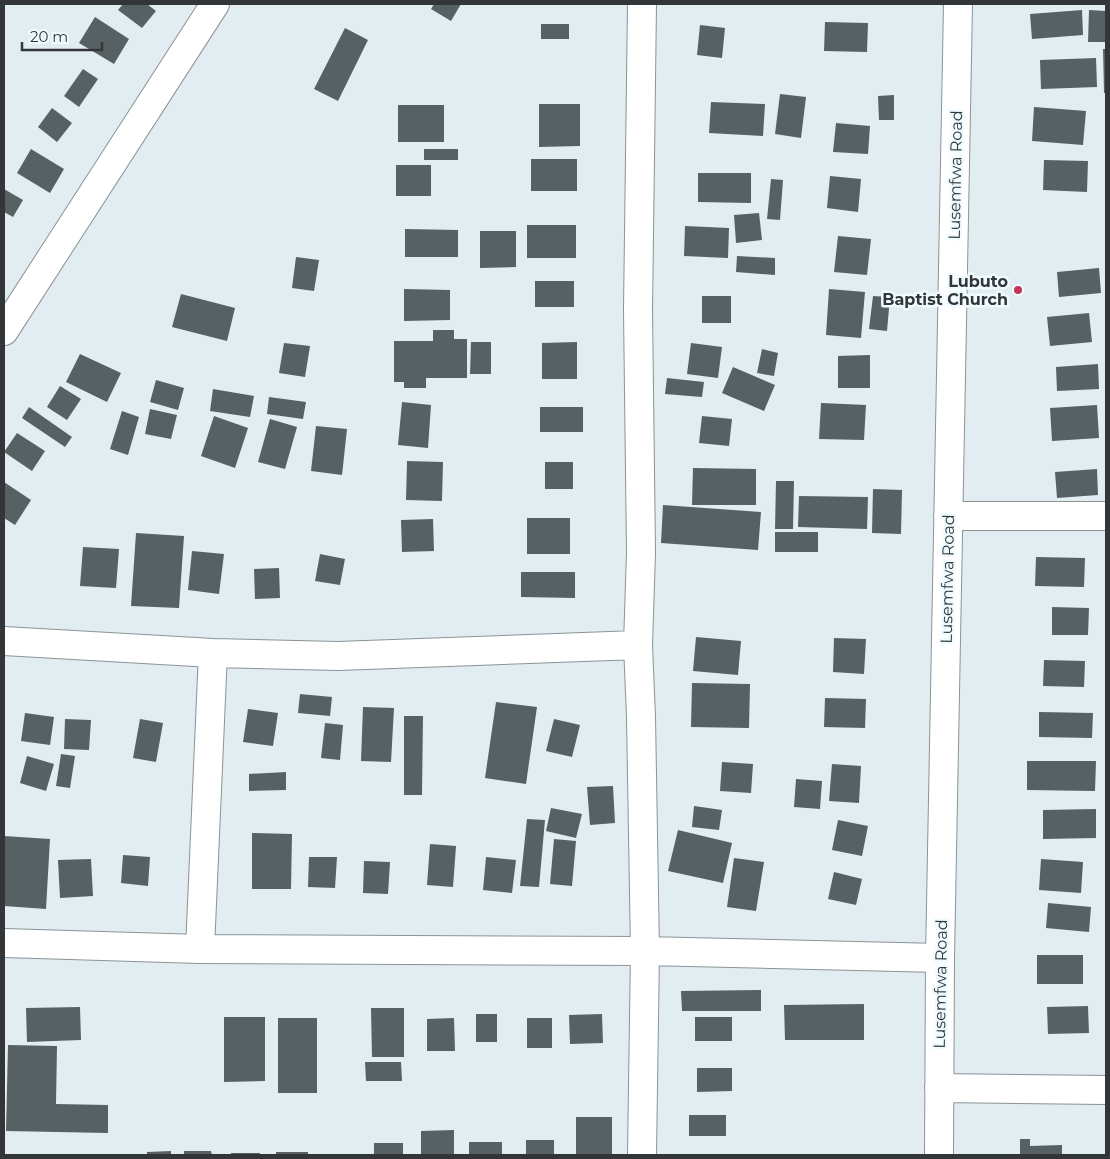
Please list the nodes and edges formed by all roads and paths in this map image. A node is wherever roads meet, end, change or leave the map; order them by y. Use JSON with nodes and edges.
{"nodes":[{"id":1,"x":214,"y":4,"type":"edge"},
{"id":2,"x":642,"y":4,"type":"edge"},
{"id":3,"x":958,"y":4,"type":"edge"},
{"id":4,"x":4,"y":331,"type":"edge"},
{"id":5,"x":948,"y":516,"type":"junction"},
{"id":6,"x":1106,"y":516,"type":"edge"},
{"id":7,"x":4,"y":641,"type":"edge"},
{"id":8,"x":638,"y":645,"type":"junction"},
{"id":9,"x":213,"y":653,"type":"junction"},
{"id":10,"x":4,"y":943,"type":"edge"},
{"id":11,"x":200,"y":949,"type":"junction"},
{"id":12,"x":645,"y":951,"type":"junction"},
{"id":13,"x":940,"y":958,"type":"junction"},
{"id":14,"x":939,"y":1088,"type":"junction"},
{"id":15,"x":1106,"y":1090,"type":"edge"},
{"id":16,"x":642,"y":1155,"type":"edge"},
{"id":17,"x":939,"y":1155,"type":"edge"}],
"edges":[{"from":1,"to":4,"type":"street"},
{"from":2,"to":8,"type":"street"},
{"from":3,"to":5,"type":"street","name":"Lusemfwa Road"},
{"from":5,"to":6,"type":"street"},
{"from":5,"to":13,"type":"street","name":"Lusemfwa Road"},
{"from":7,"to":9,"type":"street"},
{"from":8,"to":9,"type":"street"},
{"from":8,"to":12,"type":"street"},
{"from":9,"to":11,"type":"street"},
{"from":10,"to":11,"type":"street"},
{"from":11,"to":12,"type":"street"},
{"from":12,"to":13,"type":"street"},
{"from":12,"to":16,"type":"street"},
{"from":13,"to":14,"type":"street","name":"Lusemfwa Road"},
{"from":14,"to":15,"type":"street"},
{"from":14,"to":17,"type":"street","name":"Lusemfwa Road"}]}
